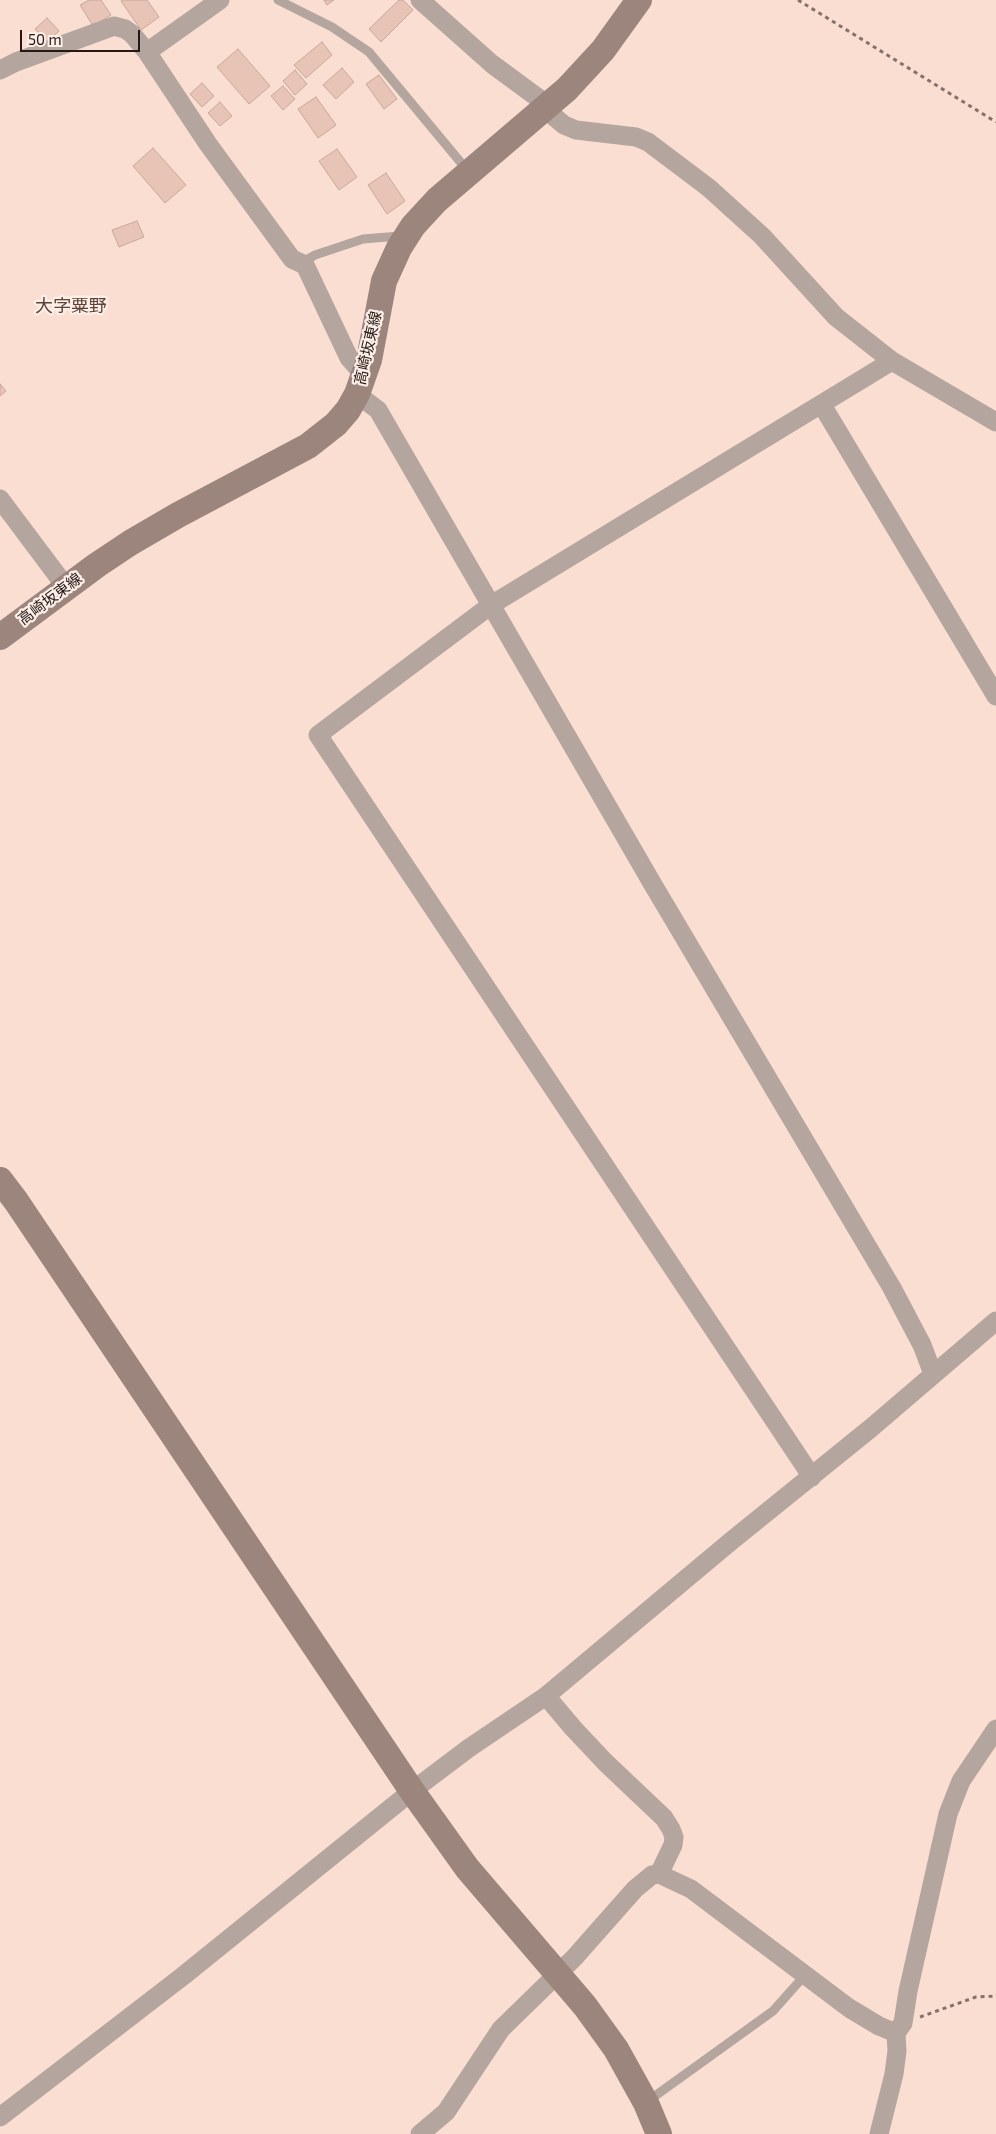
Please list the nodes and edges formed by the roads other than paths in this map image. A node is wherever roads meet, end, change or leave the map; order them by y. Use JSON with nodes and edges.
{"nodes":[{"id":1,"x":220,"y":0,"type":"edge"},
{"id":2,"x":278,"y":0,"type":"edge"},
{"id":3,"x":420,"y":0,"type":"edge"},
{"id":4,"x":639,"y":0,"type":"edge"},
{"id":5,"x":147,"y":52,"type":"junction"},
{"id":6,"x":0,"y":70,"type":"edge"},
{"id":7,"x":547,"y":107,"type":"junction"},
{"id":8,"x":469,"y":172,"type":"junction"},
{"id":9,"x":406,"y":236,"type":"junction"},
{"id":10,"x":305,"y":265,"type":"junction"},
{"id":11,"x":892,"y":361,"type":"junction"},
{"id":12,"x":361,"y":384,"type":"junction"},
{"id":13,"x":822,"y":405,"type":"junction"},
{"id":14,"x":996,"y":422,"type":"edge"},
{"id":15,"x":0,"y":499,"type":"edge"},
{"id":16,"x":66,"y":587,"type":"junction"},
{"id":17,"x":491,"y":604,"type":"junction"},
{"id":18,"x":0,"y":637,"type":"edge"},
{"id":19,"x":996,"y":696,"type":"edge"},
{"id":20,"x":0,"y":1180,"type":"edge"},
{"id":21,"x":996,"y":1321,"type":"edge"},
{"id":22,"x":934,"y":1374,"type":"junction"},
{"id":23,"x":812,"y":1477,"type":"junction"},
{"id":24,"x":546,"y":1696,"type":"junction"},
{"id":25,"x":996,"y":1729,"type":"edge"},
{"id":26,"x":412,"y":1791,"type":"junction"},
{"id":27,"x":659,"y":1874,"type":"junction"},
{"id":28,"x":558,"y":1974,"type":"junction"},
{"id":29,"x":806,"y":1975,"type":"junction"},
{"id":30,"x":900,"y":2028,"type":"junction"},
{"id":31,"x":646,"y":2103,"type":"junction"},
{"id":32,"x":0,"y":2117,"type":"edge"},
{"id":33,"x":420,"y":2134,"type":"edge"},
{"id":34,"x":659,"y":2134,"type":"edge"},
{"id":35,"x":879,"y":2134,"type":"edge"}],
"edges":[{"from":1,"to":5,"type":"street"},
{"from":2,"to":8,"type":"lane"},
{"from":3,"to":7,"type":"street"},
{"from":4,"to":7,"type":"street","name":"高崎坂東線"},
{"from":5,"to":6,"type":"street"},
{"from":5,"to":10,"type":"street"},
{"from":7,"to":8,"type":"street","name":"高崎坂東線"},
{"from":7,"to":11,"type":"street"},
{"from":8,"to":9,"type":"street","name":"高崎坂東線"},
{"from":9,"to":10,"type":"lane"},
{"from":9,"to":12,"type":"street","name":"高崎坂東線"},
{"from":10,"to":12,"type":"street"},
{"from":11,"to":13,"type":"street"},
{"from":11,"to":14,"type":"street"},
{"from":12,"to":16,"type":"street","name":"高崎坂東線"},
{"from":12,"to":17,"type":"street"},
{"from":13,"to":17,"type":"street"},
{"from":13,"to":19,"type":"street"},
{"from":15,"to":16,"type":"street"},
{"from":16,"to":18,"type":"street","name":"高崎坂東線"},
{"from":17,"to":22,"type":"street"},
{"from":17,"to":23,"type":"street"},
{"from":20,"to":26,"type":"street"},
{"from":21,"to":22,"type":"street"},
{"from":22,"to":23,"type":"street"},
{"from":23,"to":24,"type":"street"},
{"from":24,"to":26,"type":"street"},
{"from":24,"to":27,"type":"street"},
{"from":25,"to":30,"type":"street"},
{"from":26,"to":28,"type":"street"},
{"from":26,"to":32,"type":"street"},
{"from":27,"to":28,"type":"street"},
{"from":27,"to":29,"type":"street"},
{"from":28,"to":31,"type":"street"},
{"from":28,"to":33,"type":"street"},
{"from":29,"to":30,"type":"street"},
{"from":29,"to":31,"type":"lane"},
{"from":30,"to":35,"type":"street"},
{"from":31,"to":34,"type":"street"}]}
